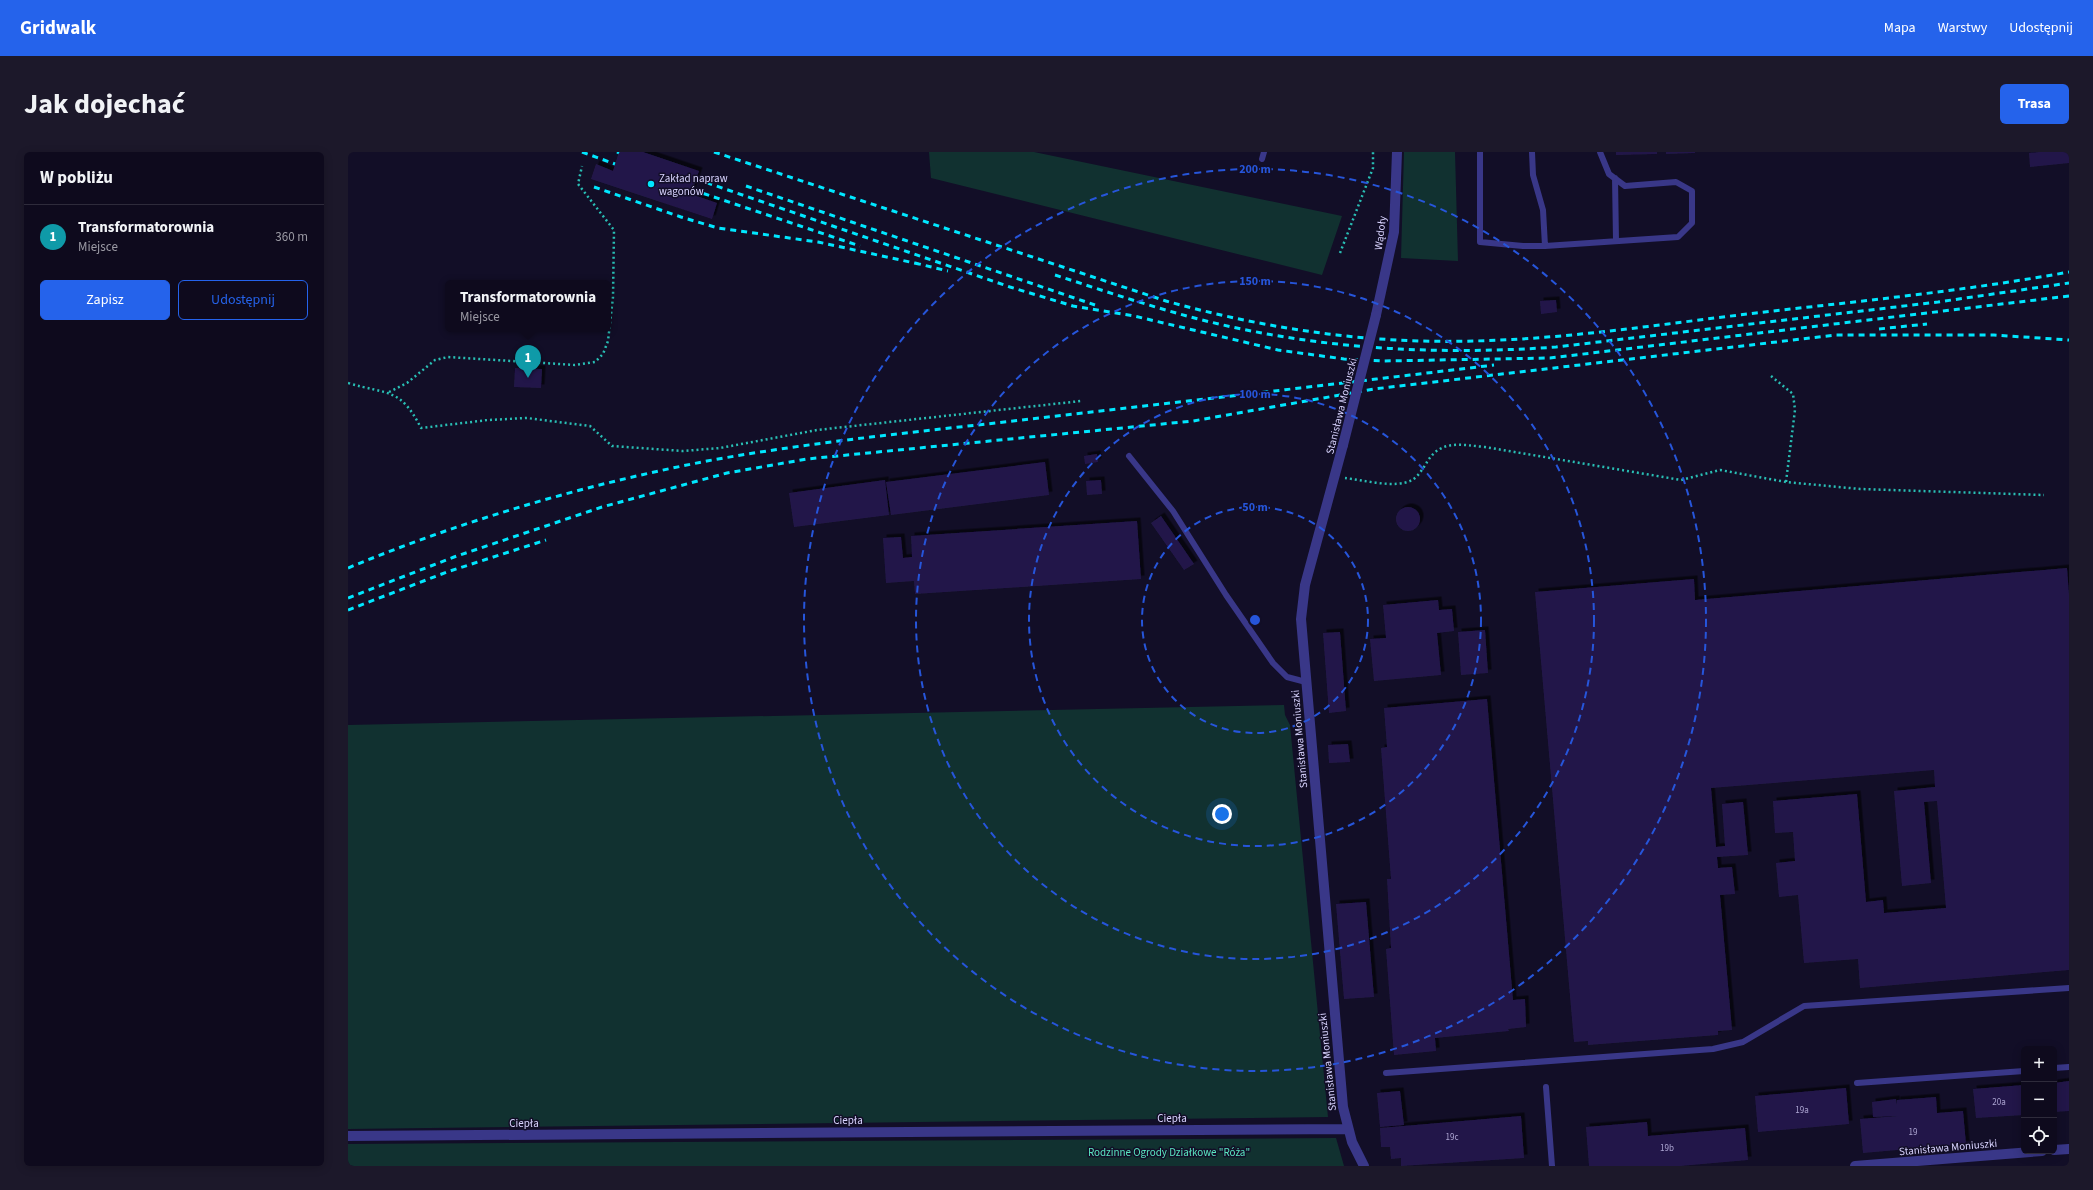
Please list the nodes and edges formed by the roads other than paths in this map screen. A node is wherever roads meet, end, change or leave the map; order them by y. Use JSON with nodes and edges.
{"nodes":[{"id":1,"x":1264,"y":152,"type":"edge"},
{"id":2,"x":1397,"y":152,"type":"edge"},
{"id":3,"x":1480,"y":152,"type":"edge"},
{"id":4,"x":1532,"y":152,"type":"edge"},
{"id":5,"x":1600,"y":152,"type":"edge"},
{"id":6,"x":1262,"y":159,"type":"dead end"},
{"id":7,"x":1615,"y":178,"type":"junction"},
{"id":8,"x":1616,"y":241,"type":"junction"},
{"id":9,"x":1545,"y":246,"type":"junction"},
{"id":10,"x":1376,"y":315,"type":"joint"},
{"id":11,"x":1129,"y":456,"type":"dead end"},
{"id":12,"x":1306,"y":682,"type":"junction"},
{"id":13,"x":2069,"y":988,"type":"edge"},
{"id":14,"x":2069,"y":1067,"type":"edge"},
{"id":15,"x":2057,"y":1068,"type":"edge"},
{"id":16,"x":2021,"y":1071,"type":"edge"},
{"id":17,"x":1386,"y":1073,"type":"dead end"},
{"id":18,"x":1857,"y":1083,"type":"dead end"},
{"id":19,"x":1546,"y":1086,"type":"dead end"},
{"id":20,"x":1348,"y":1129,"type":"junction"},
{"id":21,"x":348,"y":1136,"type":"edge"},
{"id":22,"x":2069,"y":1149,"type":"edge"},
{"id":23,"x":2057,"y":1150,"type":"edge"},
{"id":24,"x":2021,"y":1153,"type":"edge"},
{"id":25,"x":1364,"y":1166,"type":"edge"},
{"id":26,"x":1552,"y":1166,"type":"edge"},
{"id":27,"x":1855,"y":1166,"type":"edge"}],
"edges":[{"from":1,"to":6,"type":"lane"},
{"from":2,"to":10,"type":"street","name":"Wądoły"},
{"from":3,"to":9,"type":"lane"},
{"from":4,"to":9,"type":"lane"},
{"from":5,"to":7,"type":"lane"},
{"from":7,"to":8,"type":"lane"},
{"from":7,"to":8,"type":"lane"},
{"from":8,"to":9,"type":"lane"},
{"from":10,"to":12,"type":"street","name":"Stanisława Moniuszki","bridge":true},
{"from":11,"to":12,"type":"lane"},
{"from":12,"to":20,"type":"street","name":"Stanisława Moniuszki"},
{"from":13,"to":17,"type":"lane"},
{"from":14,"to":15,"type":"lane"},
{"from":16,"to":18,"type":"lane"},
{"from":19,"to":26,"type":"lane"},
{"from":20,"to":21,"type":"street","name":"Ciepła"},
{"from":20,"to":25,"type":"street","name":"Stanisława Moniuszki"},
{"from":22,"to":23,"type":"street"},
{"from":24,"to":27,"type":"street","name":"Stanisława Moniuszki"}]}
